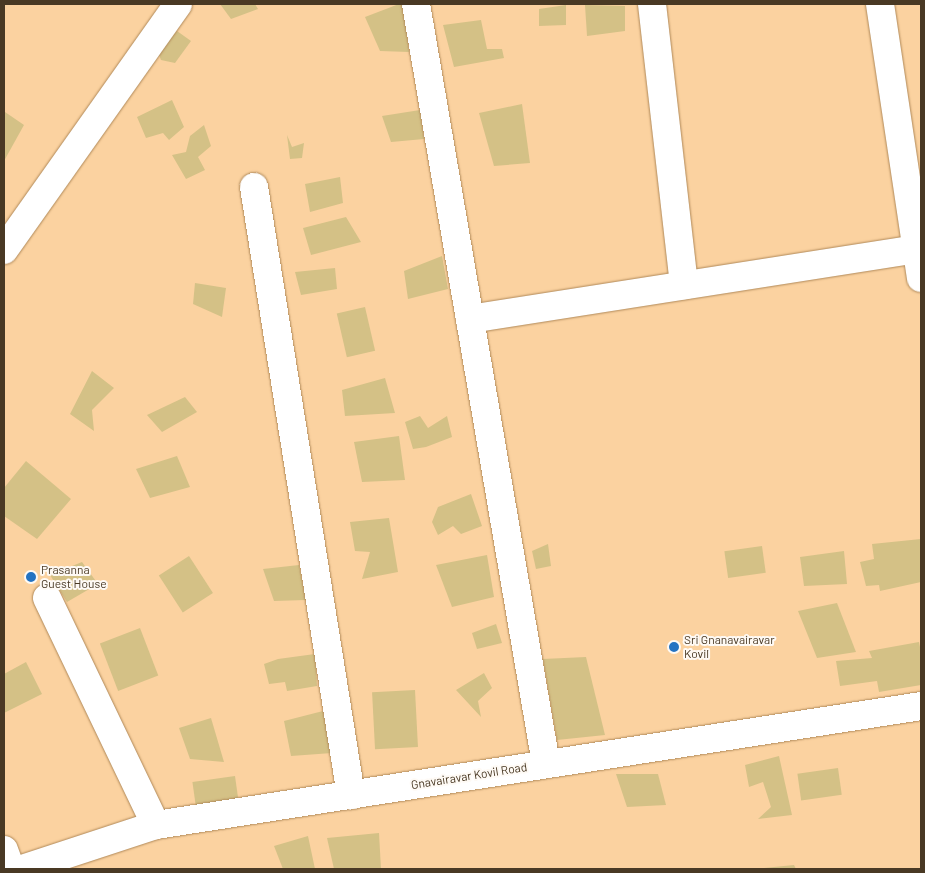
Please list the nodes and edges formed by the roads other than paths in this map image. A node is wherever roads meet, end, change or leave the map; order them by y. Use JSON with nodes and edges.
{"nodes":[{"id":1,"x":178,"y":4,"type":"edge"},
{"id":2,"x":416,"y":4,"type":"edge"},
{"id":3,"x":652,"y":4,"type":"edge"},
{"id":4,"x":880,"y":4,"type":"edge"},
{"id":5,"x":254,"y":187,"type":"dead end"},
{"id":6,"x":919,"y":248,"type":"edge"},
{"id":7,"x":4,"y":250,"type":"edge"},
{"id":8,"x":921,"y":278,"type":"edge"},
{"id":9,"x":684,"y":285,"type":"junction"},
{"id":10,"x":470,"y":319,"type":"junction"},
{"id":11,"x":47,"y":598,"type":"dead end"},
{"id":12,"x":921,"y":706,"type":"edge"},
{"id":13,"x":546,"y":764,"type":"junction"},
{"id":14,"x":351,"y":795,"type":"junction"},
{"id":15,"x":156,"y":825,"type":"junction"},
{"id":16,"x":4,"y":850,"type":"edge"},
{"id":17,"x":11,"y":869,"type":"edge"},
{"id":18,"x":22,"y":869,"type":"edge"}],
"edges":[{"from":1,"to":7,"type":"main road"},
{"from":2,"to":10,"type":"main road"},
{"from":3,"to":9,"type":"main road"},
{"from":4,"to":6,"type":"main road"},
{"from":5,"to":14,"type":"main road"},
{"from":6,"to":8,"type":"main road"},
{"from":6,"to":9,"type":"main road"},
{"from":9,"to":10,"type":"main road"},
{"from":10,"to":13,"type":"main road"},
{"from":11,"to":15,"type":"main road"},
{"from":12,"to":13,"type":"main road","name":"Gnavairavar Kovil Road"},
{"from":13,"to":14,"type":"main road","name":"Gnavairavar Kovil Road"},
{"from":14,"to":15,"type":"main road","name":"Gnavairavar Kovil Road"},
{"from":15,"to":18,"type":"main road","name":"Gnavairavar Kovil Road"},
{"from":16,"to":17,"type":"main road"}]}
